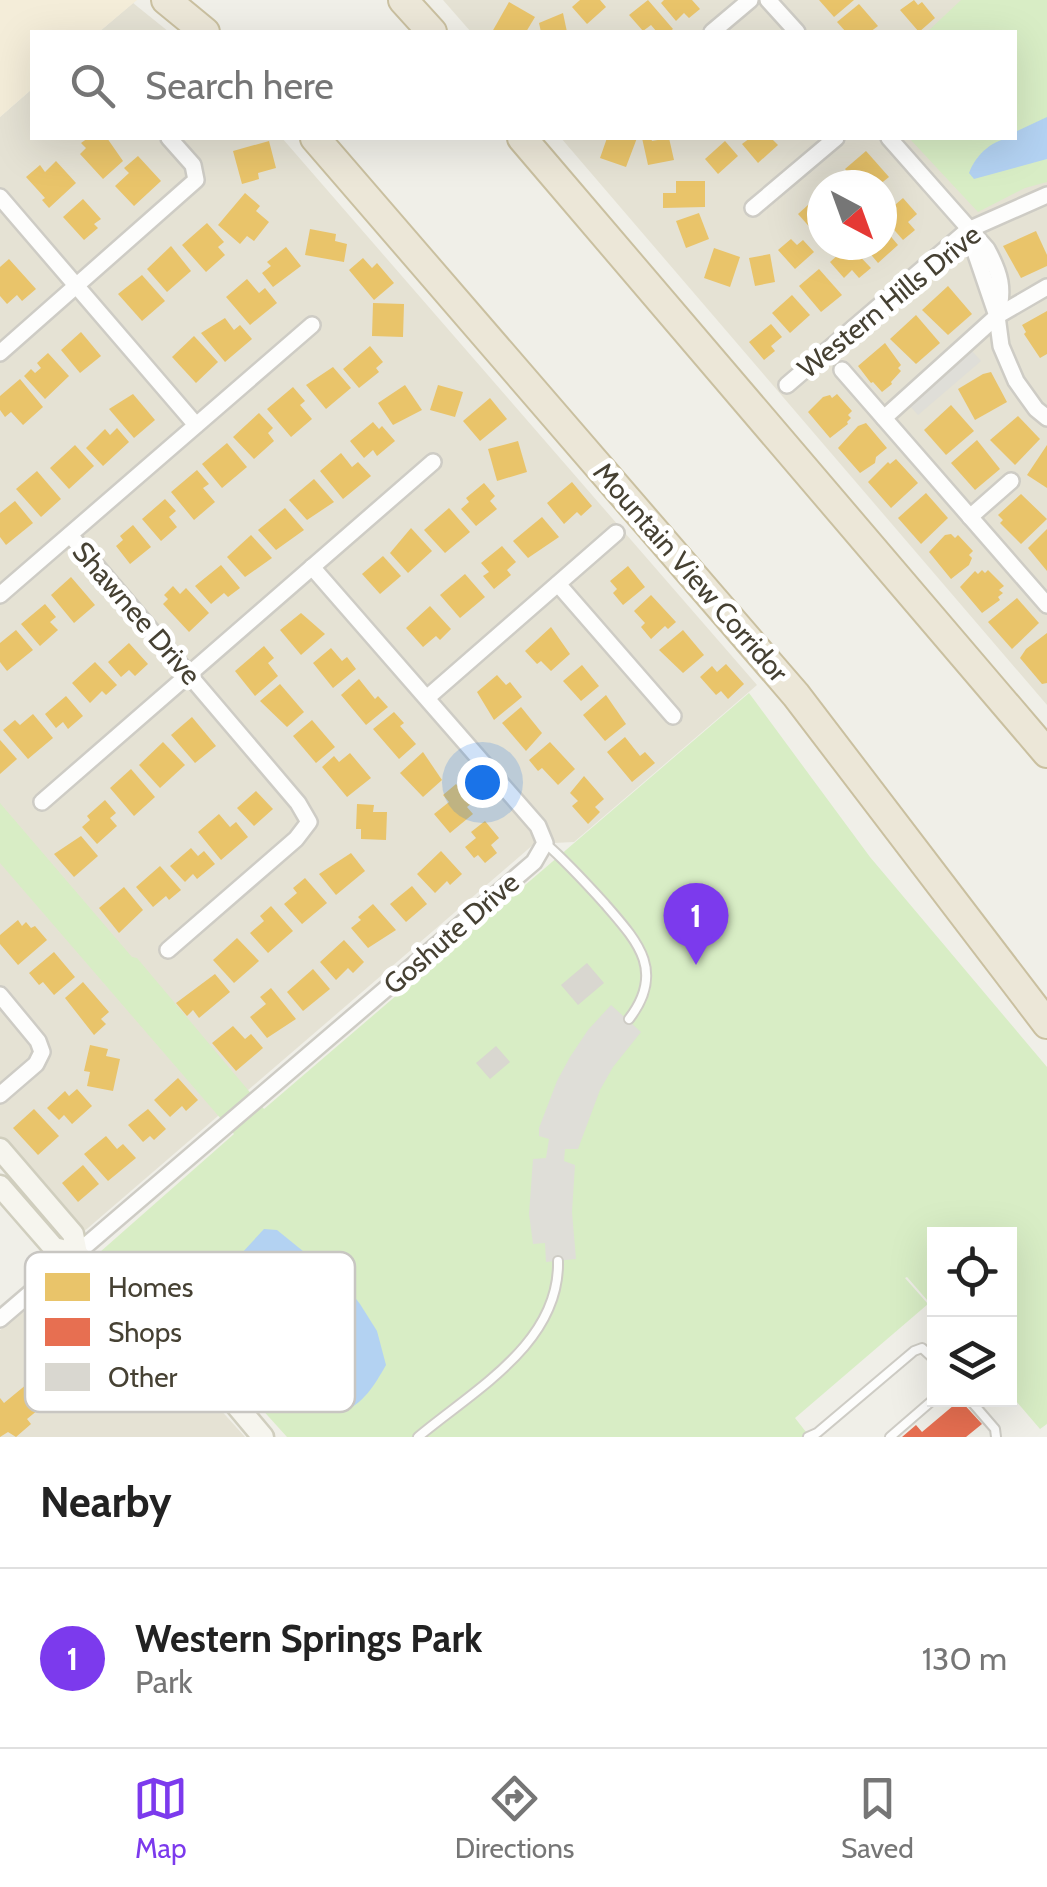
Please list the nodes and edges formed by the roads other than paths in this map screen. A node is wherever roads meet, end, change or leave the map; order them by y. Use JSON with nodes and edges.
{"nodes":[{"id":1,"x":166,"y":0,"type":"edge"},
{"id":2,"x":404,"y":0,"type":"edge"},
{"id":3,"x":750,"y":0,"type":"edge"},
{"id":4,"x":768,"y":0,"type":"edge"},
{"id":5,"x":204,"y":30,"type":"edge"},
{"id":6,"x":430,"y":30,"type":"edge"},
{"id":7,"x":714,"y":30,"type":"edge"},
{"id":8,"x":794,"y":30,"type":"edge"},
{"id":9,"x":171,"y":140,"type":"edge"},
{"id":10,"x":317,"y":140,"type":"edge"},
{"id":11,"x":524,"y":140,"type":"edge"},
{"id":12,"x":834,"y":140,"type":"edge"},
{"id":13,"x":891,"y":140,"type":"edge"},
{"id":14,"x":1047,"y":195,"type":"edge"},
{"id":15,"x":0,"y":197,"type":"edge"},
{"id":16,"x":753,"y":208,"type":"dead end"},
{"id":17,"x":968,"y":230,"type":"junction"},
{"id":18,"x":76,"y":286,"type":"junction"},
{"id":19,"x":1047,"y":287,"type":"edge"},
{"id":20,"x":997,"y":316,"type":"junction"},
{"id":21,"x":312,"y":325,"type":"dead end"},
{"id":22,"x":0,"y":352,"type":"edge"},
{"id":23,"x":842,"y":370,"type":"dead end"},
{"id":24,"x":787,"y":384,"type":"dead end"},
{"id":25,"x":884,"y":418,"type":"junction"},
{"id":26,"x":1047,"y":418,"type":"edge"},
{"id":27,"x":196,"y":425,"type":"junction"},
{"id":28,"x":433,"y":462,"type":"dead end"},
{"id":29,"x":1011,"y":482,"type":"dead end"},
{"id":30,"x":970,"y":517,"type":"junction"},
{"id":31,"x":616,"y":533,"type":"dead end"},
{"id":32,"x":70,"y":534,"type":"junction"},
{"id":33,"x":312,"y":567,"type":"junction"},
{"id":34,"x":558,"y":584,"type":"junction"},
{"id":35,"x":0,"y":595,"type":"edge"},
{"id":36,"x":1047,"y":605,"type":"edge"},
{"id":37,"x":189,"y":673,"type":"junction"},
{"id":38,"x":428,"y":697,"type":"junction"},
{"id":39,"x":673,"y":716,"type":"dead end"},
{"id":40,"x":1047,"y":752,"type":"edge"},
{"id":41,"x":42,"y":802,"type":"dead end"},
{"id":42,"x":545,"y":843,"type":"junction"},
{"id":43,"x":168,"y":950,"type":"dead end"},
{"id":44,"x":0,"y":995,"type":"edge"},
{"id":45,"x":629,"y":1018,"type":"dead end"},
{"id":46,"x":1047,"y":1024,"type":"edge"},
{"id":47,"x":0,"y":1095,"type":"edge"},
{"id":48,"x":0,"y":1149,"type":"edge"},
{"id":49,"x":0,"y":1186,"type":"edge"},
{"id":50,"x":69,"y":1252,"type":"edge"},
{"id":51,"x":77,"y":1252,"type":"edge"},
{"id":52,"x":79,"y":1252,"type":"edge"},
{"id":53,"x":558,"y":1261,"type":"dead end"},
{"id":54,"x":25,"y":1297,"type":"edge"},
{"id":55,"x":0,"y":1318,"type":"edge"},
{"id":56,"x":927,"y":1353,"type":"edge"},
{"id":57,"x":927,"y":1405,"type":"edge"},
{"id":58,"x":976,"y":1407,"type":"edge"},
{"id":59,"x":243,"y":1412,"type":"edge"},
{"id":60,"x":815,"y":1436,"type":"edge"},
{"id":61,"x":264,"y":1437,"type":"edge"},
{"id":62,"x":418,"y":1437,"type":"edge"},
{"id":63,"x":890,"y":1437,"type":"edge"},
{"id":64,"x":996,"y":1437,"type":"edge"}],
"edges":[{"from":1,"to":5,"type":"highway"},
{"from":2,"to":6,"type":"highway"},
{"from":3,"to":7,"type":"street"},
{"from":4,"to":8,"type":"street"},
{"from":9,"to":18,"type":"street"},
{"from":10,"to":46,"type":"highway","name":"Mountain View Corridor"},
{"from":11,"to":40,"type":"highway"},
{"from":12,"to":16,"type":"street"},
{"from":13,"to":17,"type":"street"},
{"from":14,"to":17,"type":"street","name":"Western Hills Drive"},
{"from":15,"to":18,"type":"street"},
{"from":17,"to":20,"type":"street"},
{"from":17,"to":24,"type":"street","name":"Western Hills Drive"},
{"from":18,"to":22,"type":"street"},
{"from":18,"to":27,"type":"street"},
{"from":19,"to":20,"type":"street"},
{"from":20,"to":25,"type":"street"},
{"from":20,"to":26,"type":"street"},
{"from":21,"to":27,"type":"street","name":"Shawnee Drive"},
{"from":23,"to":25,"type":"street"},
{"from":25,"to":30,"type":"street"},
{"from":27,"to":32,"type":"street","name":"Shawnee Drive"},
{"from":28,"to":33,"type":"street"},
{"from":29,"to":30,"type":"street"},
{"from":30,"to":36,"type":"street"},
{"from":31,"to":34,"type":"street"},
{"from":32,"to":35,"type":"street"},
{"from":32,"to":37,"type":"street","name":"Shawnee Drive"},
{"from":33,"to":37,"type":"street"},
{"from":33,"to":38,"type":"street"},
{"from":34,"to":38,"type":"street"},
{"from":34,"to":39,"type":"street"},
{"from":37,"to":41,"type":"street"},
{"from":37,"to":43,"type":"street","name":"Shawnee Drive"},
{"from":38,"to":42,"type":"street"},
{"from":42,"to":45,"type":"lane"},
{"from":42,"to":52,"type":"street","name":"Goshute Drive"},
{"from":44,"to":47,"type":"street"},
{"from":48,"to":51,"type":"main road"},
{"from":49,"to":50,"type":"main road"},
{"from":53,"to":62,"type":"lane"},
{"from":54,"to":55,"type":"street","name":"Goshute Drive"},
{"from":56,"to":60,"type":"lane"},
{"from":57,"to":63,"type":"lane"},
{"from":58,"to":64,"type":"lane"},
{"from":59,"to":61,"type":"main road"}]}
